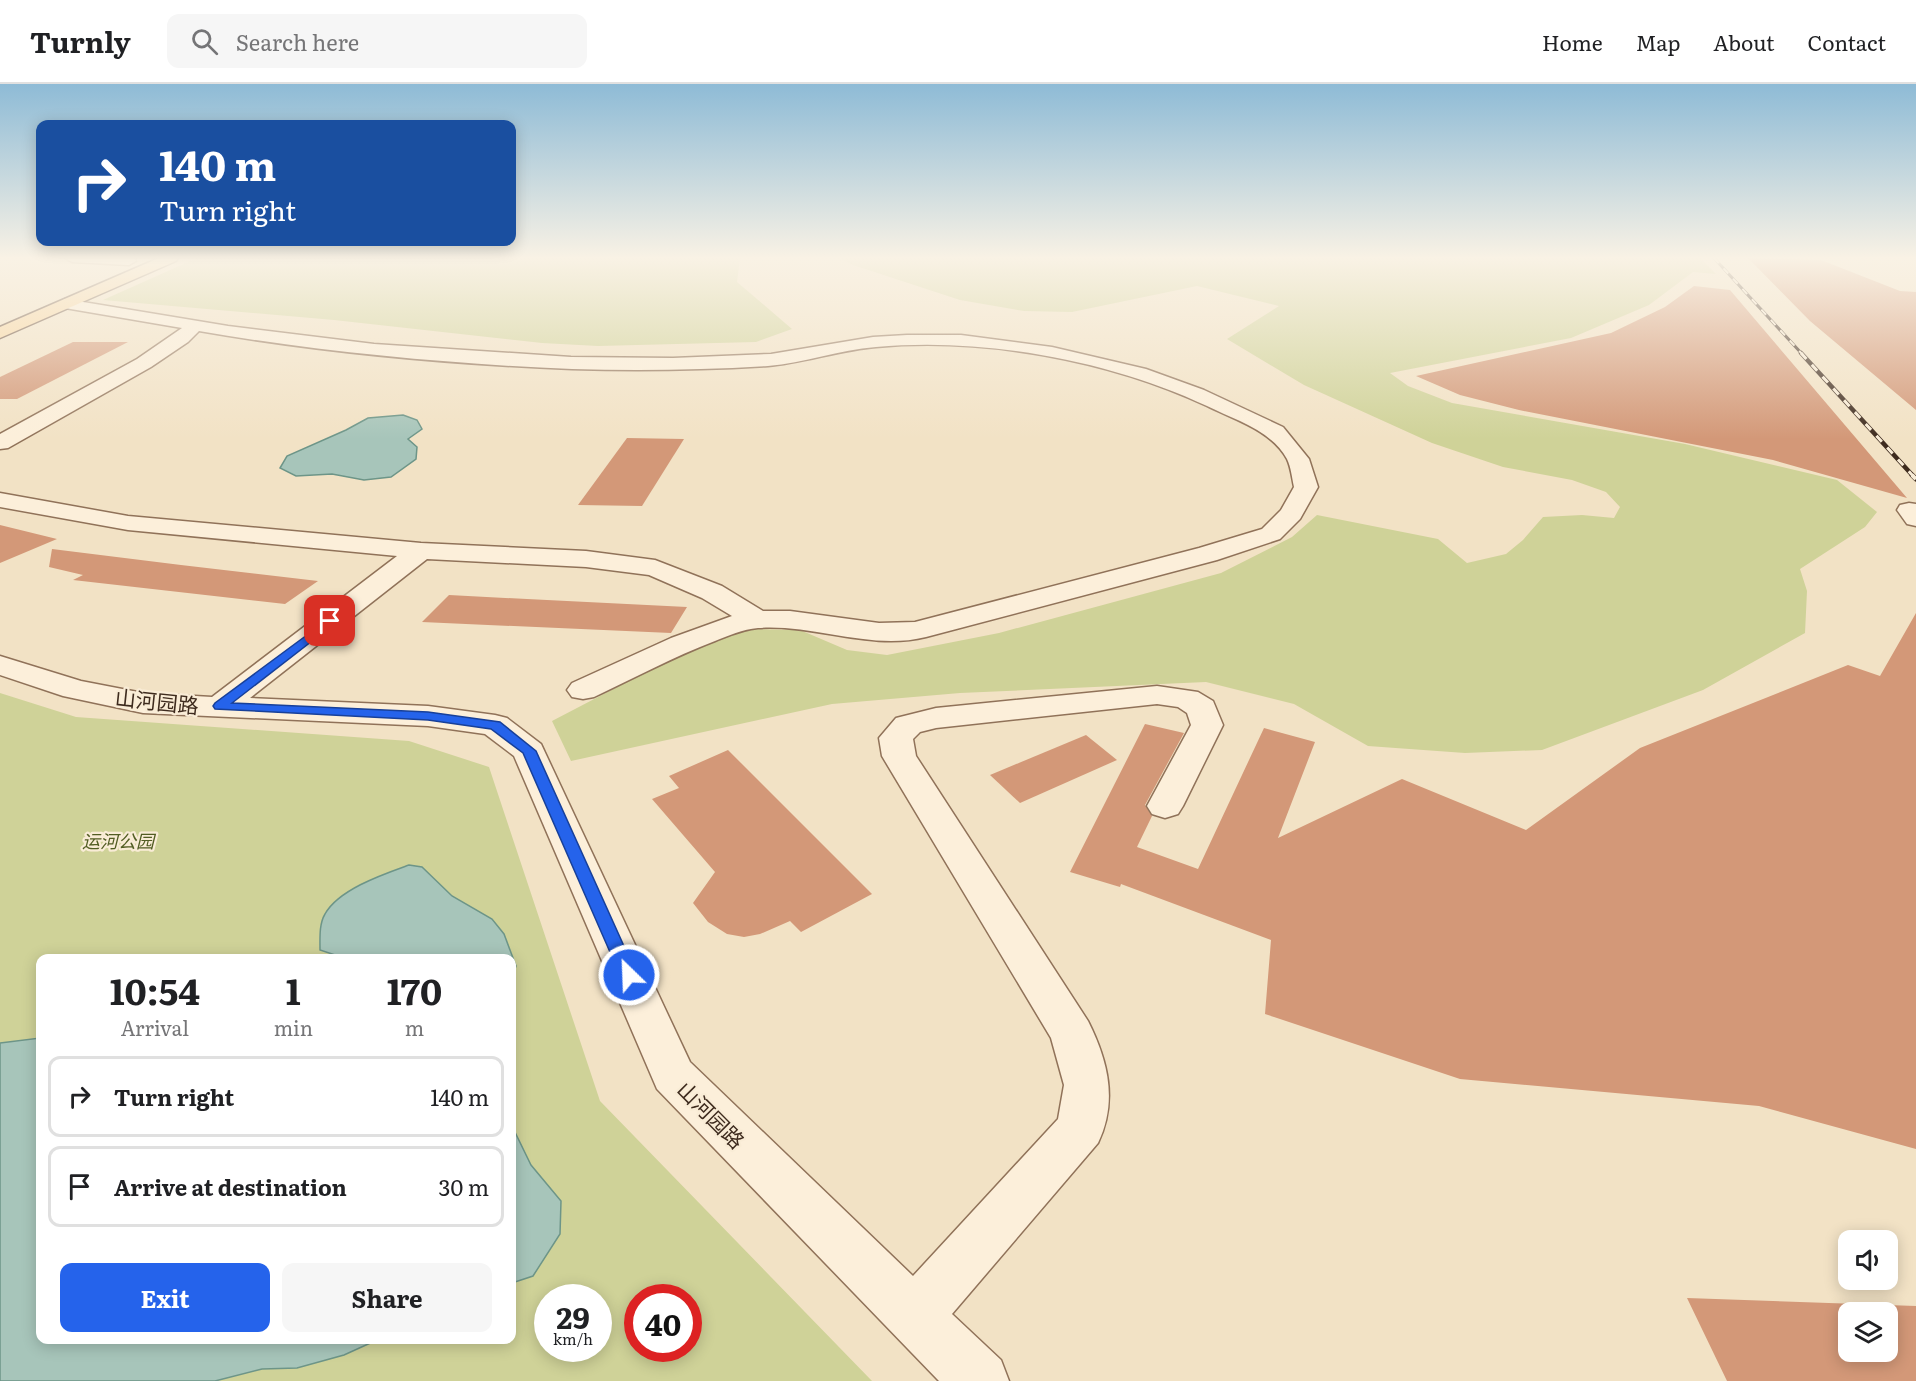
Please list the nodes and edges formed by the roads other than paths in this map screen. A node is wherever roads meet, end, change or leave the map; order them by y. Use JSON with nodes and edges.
{"nodes":[{"id":1,"x":32,"y":319,"type":"edge"},
{"id":2,"x":156,"y":319,"type":"edge"},
{"id":3,"x":196,"y":325,"type":"junction"},
{"id":4,"x":0,"y":333,"type":"edge"},
{"id":5,"x":0,"y":443,"type":"edge"},
{"id":6,"x":0,"y":500,"type":"edge"},
{"id":7,"x":421,"y":551,"type":"junction"},
{"id":8,"x":757,"y":619,"type":"junction"},
{"id":9,"x":0,"y":665,"type":"edge"},
{"id":10,"x":583,"y":690,"type":"dead end"},
{"id":11,"x":220,"y":706,"type":"junction"},
{"id":12,"x":1165,"y":806,"type":"dead end"},
{"id":13,"x":914,"y":1316,"type":"junction"},
{"id":14,"x":980,"y":1381,"type":"edge"}],
"edges":[{"from":1,"to":4,"type":"main road"},
{"from":2,"to":3,"type":"street"},
{"from":3,"to":5,"type":"street"},
{"from":3,"to":8,"type":"street"},
{"from":6,"to":7,"type":"street"},
{"from":7,"to":8,"type":"street"},
{"from":7,"to":11,"type":"street"},
{"from":8,"to":10,"type":"street"},
{"from":9,"to":11,"type":"street","name":"山河园路"},
{"from":11,"to":13,"type":"street","name":"山河园路"},
{"from":12,"to":13,"type":"street"},
{"from":13,"to":14,"type":"street","name":"山河园路"}]}
